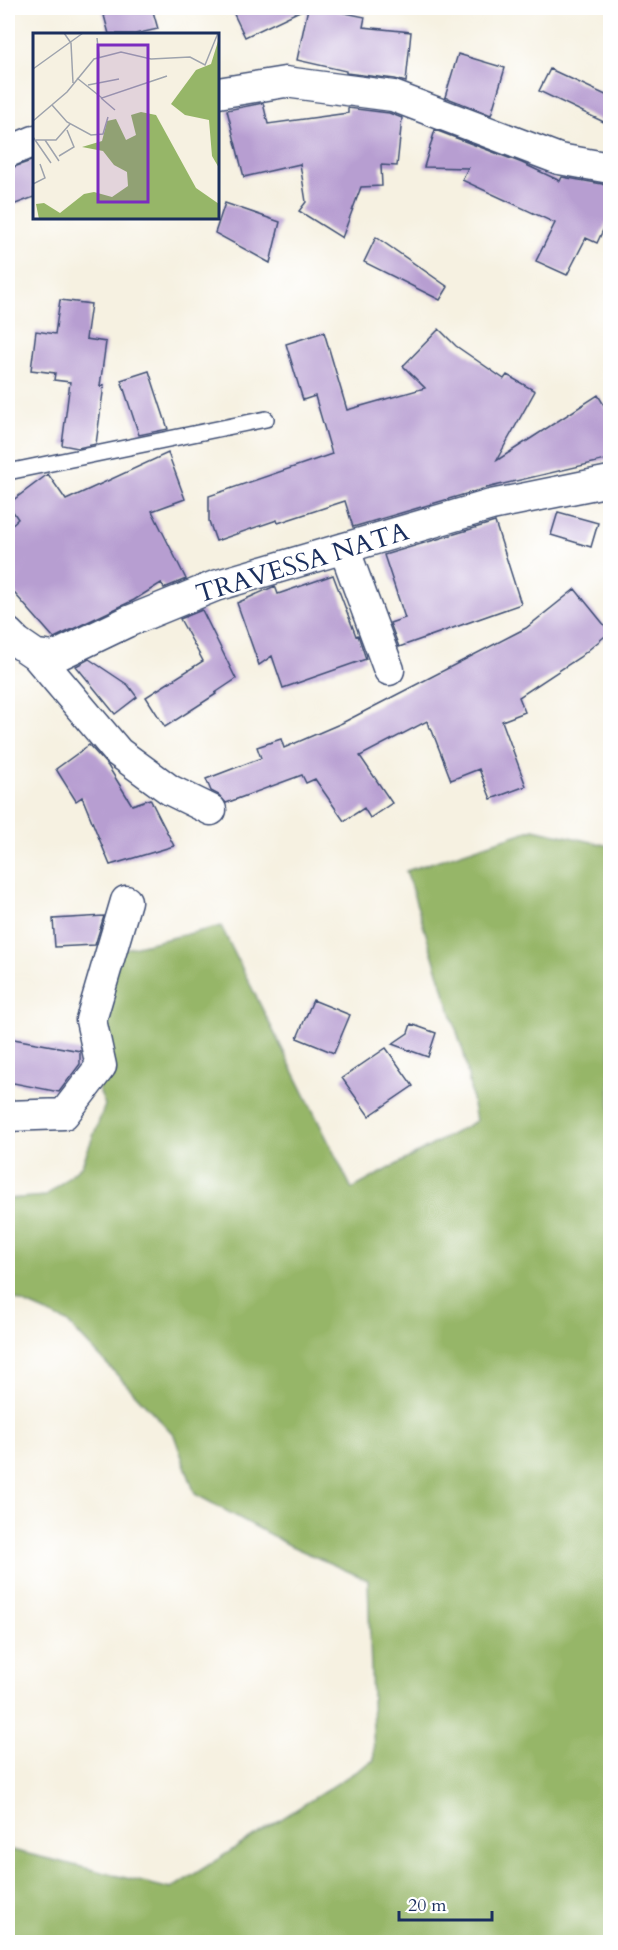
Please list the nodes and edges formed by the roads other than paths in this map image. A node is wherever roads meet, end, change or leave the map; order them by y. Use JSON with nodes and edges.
{"nodes":[{"id":1,"x":219,"y":93,"type":"edge"},
{"id":2,"x":610,"y":168,"type":"edge"},
{"id":3,"x":266,"y":419,"type":"dead end"},
{"id":4,"x":8,"y":472,"type":"edge"},
{"id":5,"x":610,"y":481,"type":"edge"},
{"id":6,"x":344,"y":548,"type":"junction"},
{"id":7,"x":8,"y":633,"type":"edge"},
{"id":8,"x":36,"y":655,"type":"junction"},
{"id":9,"x":389,"y":670,"type":"dead end"},
{"id":10,"x":211,"y":810,"type":"dead end"},
{"id":11,"x":126,"y":901,"type":"dead end"},
{"id":12,"x":8,"y":1116,"type":"edge"}],
"edges":[{"from":1,"to":2,"type":"street"},
{"from":3,"to":4,"type":"lane"},
{"from":5,"to":6,"type":"street","name":"TRAVESSA NATA"},
{"from":6,"to":8,"type":"street","name":"TRAVESSA NATA"},
{"from":6,"to":9,"type":"street"},
{"from":7,"to":8,"type":"street"},
{"from":8,"to":10,"type":"street"},
{"from":11,"to":12,"type":"street"}]}
